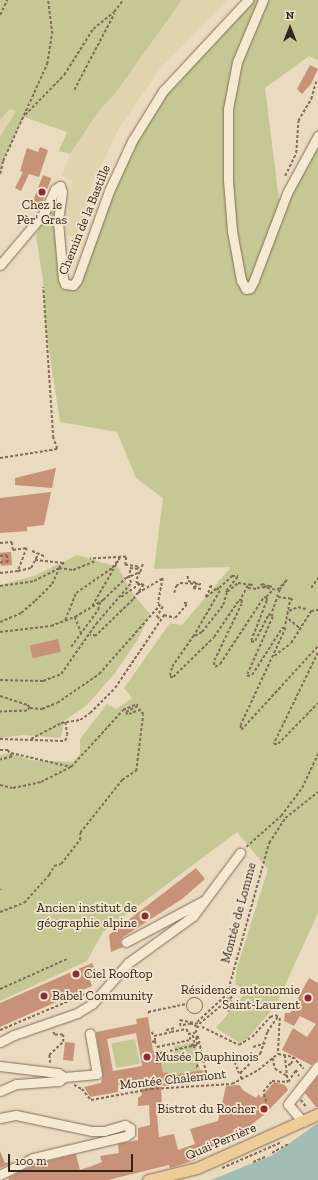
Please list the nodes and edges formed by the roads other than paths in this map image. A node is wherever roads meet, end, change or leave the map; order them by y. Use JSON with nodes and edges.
{"nodes":[{"id":1,"x":248,"y":0,"type":"edge"},
{"id":2,"x":263,"y":0,"type":"edge"},
{"id":3,"x":318,"y":136,"type":"edge"},
{"id":4,"x":0,"y":265,"type":"edge"},
{"id":5,"x":240,"y":853,"type":"road end"},
{"id":6,"x":206,"y":899,"type":"junction"},
{"id":7,"x":126,"y":942,"type":"dead end"},
{"id":8,"x":90,"y":1034,"type":"dead end"},
{"id":9,"x":0,"y":1042,"type":"edge"},
{"id":10,"x":0,"y":1066,"type":"edge"},
{"id":11,"x":318,"y":1066,"type":"edge"},
{"id":12,"x":64,"y":1077,"type":"junction"},
{"id":13,"x":0,"y":1091,"type":"edge"},
{"id":14,"x":318,"y":1114,"type":"edge"},
{"id":15,"x":0,"y":1118,"type":"edge"},
{"id":16,"x":303,"y":1122,"type":"junction"},
{"id":17,"x":0,"y":1176,"type":"edge"},
{"id":18,"x":148,"y":1180,"type":"edge"}],
"edges":[{"from":1,"to":4,"type":"street","name":"Chemin de la Bastille"},
{"from":2,"to":3,"type":"street"},
{"from":5,"to":6,"type":"street"},
{"from":6,"to":7,"type":"street"},
{"from":6,"to":9,"type":"street"},
{"from":8,"to":12,"type":"street"},
{"from":10,"to":12,"type":"street"},
{"from":11,"to":16,"type":"street"},
{"from":12,"to":13,"type":"street"},
{"from":14,"to":16,"type":"main road","name":"Quai Perrière"},
{"from":15,"to":17,"type":"street"},
{"from":16,"to":18,"type":"main road","name":"Quai Perrière"}]}
